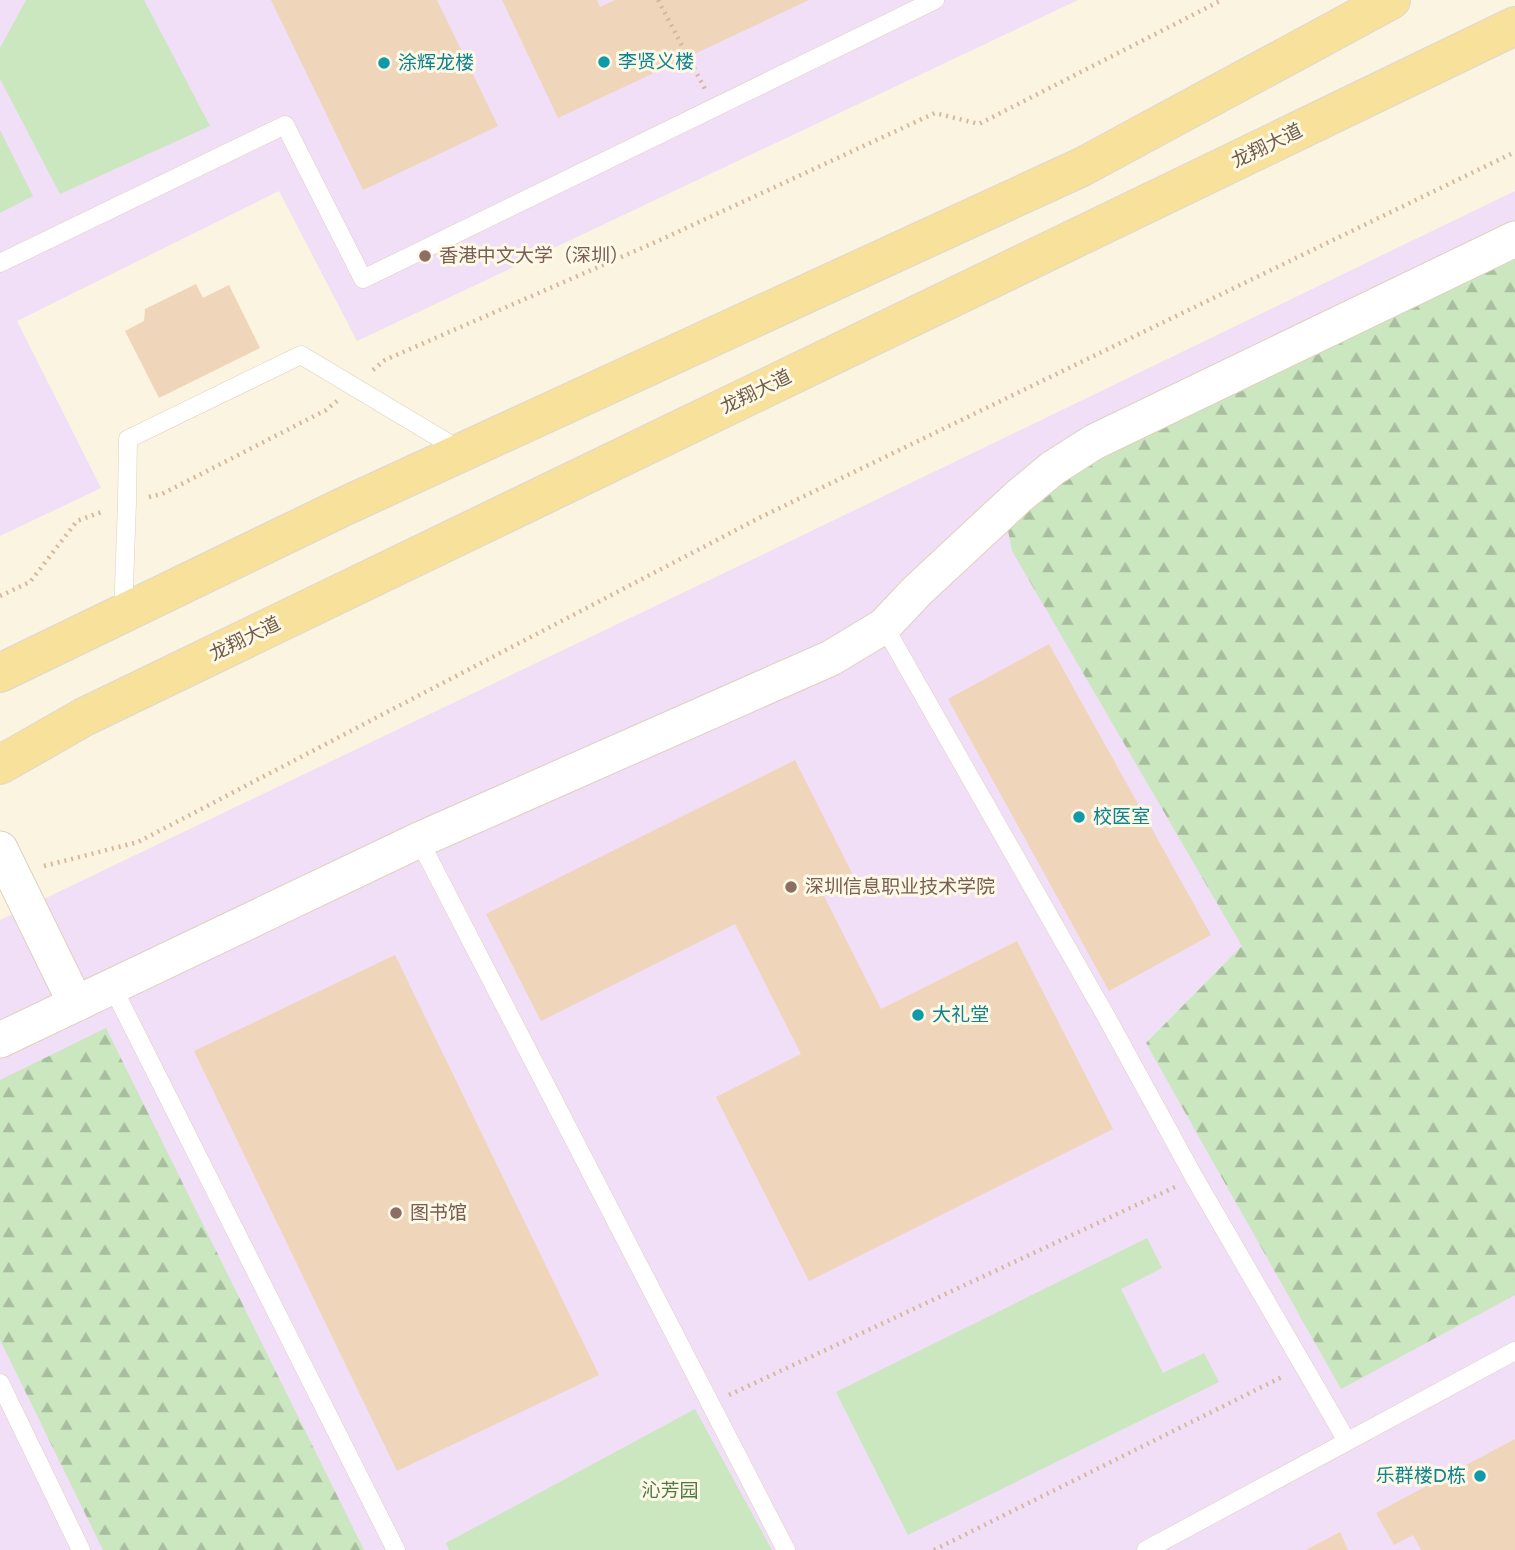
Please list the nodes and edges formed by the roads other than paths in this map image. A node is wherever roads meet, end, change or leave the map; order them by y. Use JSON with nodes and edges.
{"nodes":[{"id":1,"x":935,"y":0,"type":"edge"},
{"id":2,"x":1391,"y":0,"type":"edge"},
{"id":3,"x":1515,"y":26,"type":"edge"},
{"id":4,"x":1515,"y":239,"type":"edge"},
{"id":5,"x":0,"y":263,"type":"edge"},
{"id":6,"x":463,"y":452,"type":"junction"},
{"id":7,"x":122,"y":615,"type":"junction"},
{"id":8,"x":884,"y":626,"type":"junction"},
{"id":9,"x":0,"y":673,"type":"edge"},
{"id":10,"x":0,"y":765,"type":"edge"},
{"id":11,"x":419,"y":840,"type":"junction"},
{"id":12,"x":6,"y":861,"type":"edge"},
{"id":13,"x":112,"y":986,"type":"junction"},
{"id":14,"x":76,"y":1004,"type":"junction"},
{"id":15,"x":0,"y":1040,"type":"edge"},
{"id":16,"x":1515,"y":1352,"type":"edge"},
{"id":17,"x":0,"y":1383,"type":"edge"},
{"id":18,"x":1347,"y":1441,"type":"junction"},
{"id":19,"x":81,"y":1550,"type":"edge"},
{"id":20,"x":396,"y":1550,"type":"edge"},
{"id":21,"x":786,"y":1550,"type":"edge"},
{"id":22,"x":1146,"y":1550,"type":"edge"}],
"edges":[{"from":1,"to":5,"type":"lane"},
{"from":2,"to":6,"type":"main road"},
{"from":3,"to":10,"type":"main road","name":"龙翔大道"},
{"from":4,"to":8,"type":"street"},
{"from":6,"to":7,"type":"main road"},
{"from":6,"to":7,"type":"lane"},
{"from":7,"to":9,"type":"main road"},
{"from":8,"to":11,"type":"street"},
{"from":8,"to":18,"type":"lane"},
{"from":11,"to":13,"type":"street"},
{"from":11,"to":21,"type":"lane"},
{"from":12,"to":14,"type":"street"},
{"from":13,"to":14,"type":"street"},
{"from":13,"to":20,"type":"lane"},
{"from":14,"to":15,"type":"street"},
{"from":16,"to":18,"type":"lane"},
{"from":17,"to":19,"type":"lane"},
{"from":18,"to":22,"type":"lane"}]}
